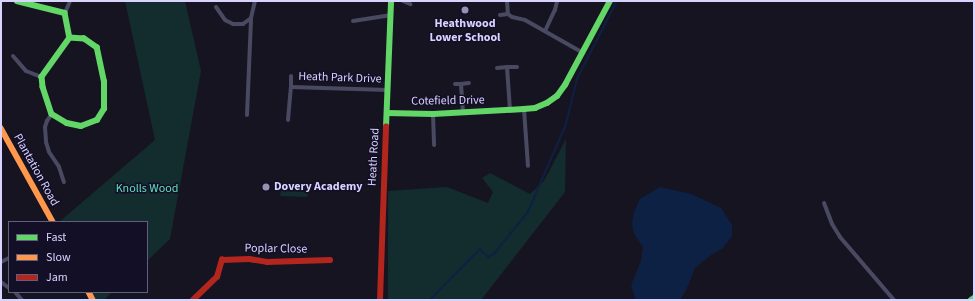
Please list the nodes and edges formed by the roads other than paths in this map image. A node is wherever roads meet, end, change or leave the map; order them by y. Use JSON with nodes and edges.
{"nodes":[{"id":1,"x":17,"y":1,"type":"edge"},
{"id":2,"x":70,"y":1,"type":"edge"},
{"id":3,"x":255,"y":1,"type":"edge"},
{"id":4,"x":391,"y":1,"type":"edge"},
{"id":5,"x":403,"y":1,"type":"edge"},
{"id":6,"x":507,"y":1,"type":"edge"},
{"id":7,"x":557,"y":1,"type":"edge"},
{"id":8,"x":610,"y":1,"type":"edge"},
{"id":9,"x":410,"y":4,"type":"dead end"},
{"id":10,"x":216,"y":7,"type":"dead end"},
{"id":11,"x":65,"y":13,"type":"junction"},
{"id":12,"x":508,"y":14,"type":"junction"},
{"id":13,"x":390,"y":15,"type":"junction"},
{"id":14,"x":500,"y":15,"type":"dead end"},
{"id":15,"x":251,"y":18,"type":"junction"},
{"id":16,"x":353,"y":21,"type":"dead end"},
{"id":17,"x":545,"y":31,"type":"junction"},
{"id":18,"x":70,"y":38,"type":"junction"},
{"id":19,"x":583,"y":53,"type":"junction"},
{"id":20,"x":13,"y":56,"type":"dead end"},
{"id":21,"x":507,"y":67,"type":"junction"},
{"id":22,"x":517,"y":67,"type":"dead end"},
{"id":23,"x":497,"y":68,"type":"dead end"},
{"id":24,"x":291,"y":76,"type":"dead end"},
{"id":25,"x":42,"y":77,"type":"junction"},
{"id":26,"x":468,"y":83,"type":"dead end"},
{"id":27,"x":455,"y":84,"type":"dead end"},
{"id":28,"x":461,"y":84,"type":"junction"},
{"id":29,"x":291,"y":87,"type":"junction"},
{"id":30,"x":388,"y":90,"type":"junction"},
{"id":31,"x":524,"y":109,"type":"junction"},
{"id":32,"x":510,"y":110,"type":"junction"},
{"id":33,"x":387,"y":113,"type":"junction"},
{"id":34,"x":464,"y":113,"type":"junction"},
{"id":35,"x":52,"y":114,"type":"junction"},
{"id":36,"x":433,"y":114,"type":"junction"},
{"id":37,"x":247,"y":115,"type":"dead end"},
{"id":38,"x":288,"y":120,"type":"dead end"},
{"id":39,"x":1,"y":128,"type":"edge"},
{"id":40,"x":434,"y":145,"type":"dead end"},
{"id":41,"x":528,"y":166,"type":"dead end"},
{"id":42,"x":64,"y":182,"type":"dead end"},
{"id":43,"x":824,"y":203,"type":"dead end"},
{"id":44,"x":51,"y":221,"type":"edge"},
{"id":45,"x":330,"y":260,"type":"dead end"},
{"id":46,"x":974,"y":298,"type":"edge"},
{"id":47,"x":193,"y":300,"type":"edge"},
{"id":48,"x":380,"y":300,"type":"edge"},
{"id":49,"x":894,"y":300,"type":"edge"},
{"id":50,"x":971,"y":300,"type":"edge"}],
"edges":[{"from":1,"to":11,"type":"street"},
{"from":2,"to":11,"type":"street"},
{"from":3,"to":15,"type":"street"},
{"from":4,"to":13,"type":"street","name":"Heath Road"},
{"from":5,"to":9,"type":"street"},
{"from":6,"to":12,"type":"street"},
{"from":7,"to":17,"type":"street"},
{"from":8,"to":19,"type":"street","name":"Cotefield Drive"},
{"from":10,"to":15,"type":"street"},
{"from":11,"to":18,"type":"street"},
{"from":12,"to":14,"type":"street"},
{"from":12,"to":17,"type":"street"},
{"from":13,"to":16,"type":"street"},
{"from":13,"to":30,"type":"street","name":"Heath Road"},
{"from":15,"to":37,"type":"street"},
{"from":17,"to":19,"type":"street"},
{"from":18,"to":25,"type":"street"},
{"from":18,"to":35,"type":"street"},
{"from":19,"to":31,"type":"street","name":"Cotefield Drive"},
{"from":20,"to":25,"type":"street"},
{"from":21,"to":22,"type":"street"},
{"from":21,"to":23,"type":"street"},
{"from":21,"to":32,"type":"street"},
{"from":24,"to":29,"type":"street","name":"Heath Park Drive"},
{"from":25,"to":35,"type":"street"},
{"from":26,"to":28,"type":"street"},
{"from":27,"to":28,"type":"street"},
{"from":28,"to":34,"type":"street"},
{"from":29,"to":30,"type":"street","name":"Heath Park Drive"},
{"from":29,"to":38,"type":"street","name":"Heath Park Drive"},
{"from":30,"to":33,"type":"street","name":"Heath Road"},
{"from":31,"to":32,"type":"street","name":"Cotefield Drive"},
{"from":31,"to":41,"type":"street"},
{"from":32,"to":34,"type":"street","name":"Cotefield Drive"},
{"from":33,"to":36,"type":"street","name":"Cotefield Drive"},
{"from":33,"to":48,"type":"street","name":"Heath Road"},
{"from":34,"to":36,"type":"street","name":"Cotefield Drive"},
{"from":35,"to":42,"type":"street"},
{"from":36,"to":40,"type":"street"},
{"from":39,"to":44,"type":"street","name":"Plantation Road"},
{"from":43,"to":49,"type":"street"},
{"from":45,"to":47,"type":"street","name":"Poplar Close"},
{"from":46,"to":50,"type":"street"}]}
